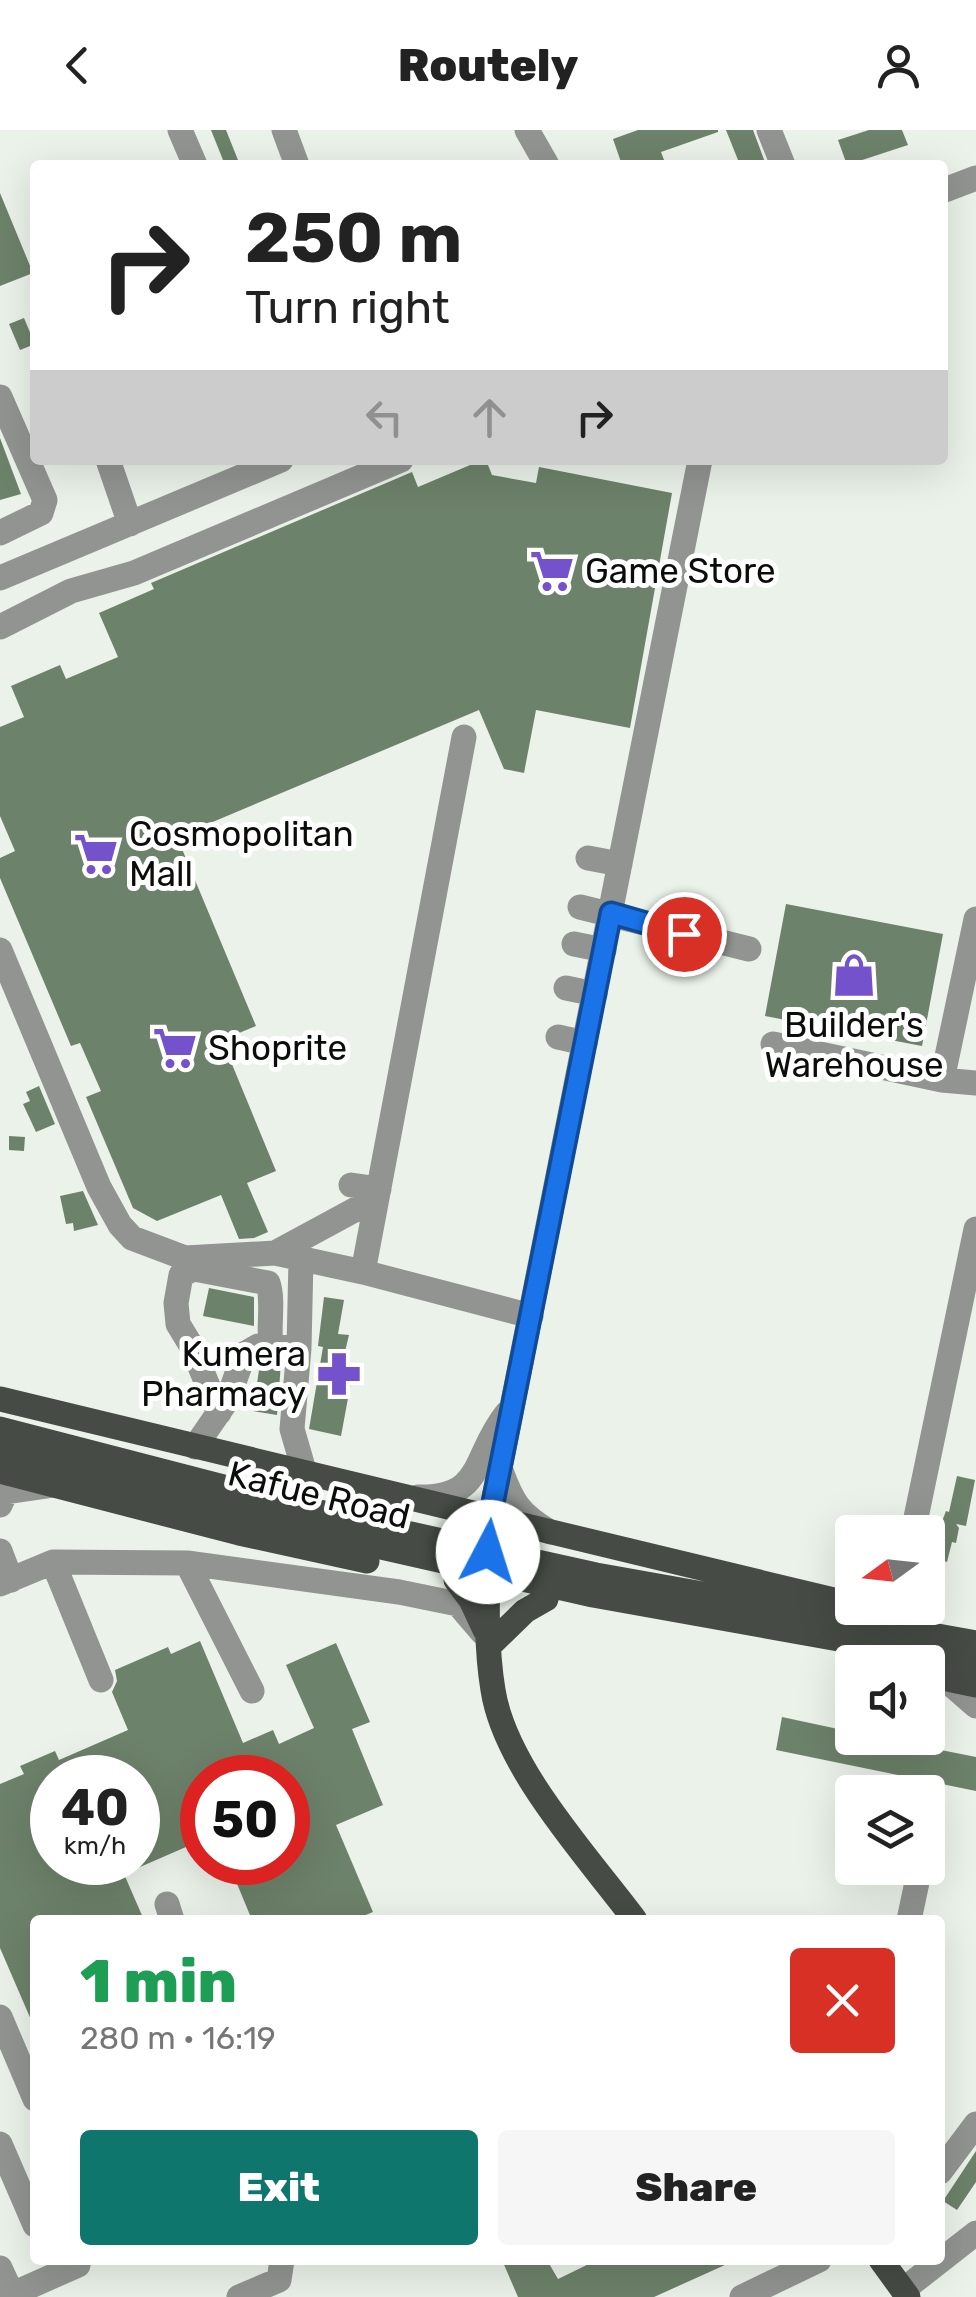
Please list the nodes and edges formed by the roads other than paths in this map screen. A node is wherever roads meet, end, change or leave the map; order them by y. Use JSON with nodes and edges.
{"nodes":[{"id":1,"x":180,"y":130,"type":"edge"},
{"id":2,"x":284,"y":130,"type":"edge"},
{"id":3,"x":528,"y":130,"type":"edge"},
{"id":4,"x":769,"y":130,"type":"edge"},
{"id":5,"x":193,"y":160,"type":"edge"},
{"id":6,"x":295,"y":160,"type":"edge"},
{"id":7,"x":544,"y":160,"type":"edge"},
{"id":8,"x":781,"y":160,"type":"edge"},
{"id":9,"x":976,"y":178,"type":"edge"},
{"id":10,"x":948,"y":190,"type":"edge"},
{"id":11,"x":0,"y":397,"type":"edge"},
{"id":12,"x":110,"y":465,"type":"edge"},
{"id":13,"x":270,"y":465,"type":"edge"},
{"id":14,"x":389,"y":465,"type":"edge"},
{"id":15,"x":699,"y":465,"type":"edge"},
{"id":16,"x":130,"y":524,"type":"junction"},
{"id":17,"x":0,"y":534,"type":"edge"},
{"id":18,"x":0,"y":578,"type":"edge"},
{"id":19,"x":0,"y":627,"type":"edge"},
{"id":20,"x":464,"y":736,"type":"dead end"},
{"id":21,"x":588,"y":858,"type":"dead end"},
{"id":22,"x":620,"y":864,"type":"junction"},
{"id":23,"x":580,"y":906,"type":"dead end"},
{"id":24,"x":611,"y":913,"type":"junction"},
{"id":25,"x":976,"y":919,"type":"edge"},
{"id":26,"x":574,"y":944,"type":"dead end"},
{"id":27,"x":749,"y":949,"type":"dead end"},
{"id":28,"x":0,"y":950,"type":"edge"},
{"id":29,"x":604,"y":950,"type":"junction"},
{"id":30,"x":566,"y":988,"type":"dead end"},
{"id":31,"x":595,"y":994,"type":"junction"},
{"id":32,"x":558,"y":1037,"type":"dead end"},
{"id":33,"x":585,"y":1043,"type":"junction"},
{"id":34,"x":773,"y":1044,"type":"dead end"},
{"id":35,"x":551,"y":1076,"type":"dead end"},
{"id":36,"x":942,"y":1080,"type":"junction"},
{"id":37,"x":578,"y":1082,"type":"junction"},
{"id":38,"x":976,"y":1083,"type":"edge"},
{"id":39,"x":369,"y":1198,"type":"junction"},
{"id":40,"x":976,"y":1229,"type":"edge"},
{"id":41,"x":275,"y":1253,"type":"junction"},
{"id":42,"x":301,"y":1259,"type":"junction"},
{"id":43,"x":363,"y":1272,"type":"junction"},
{"id":44,"x":531,"y":1316,"type":"junction"},
{"id":45,"x":270,"y":1346,"type":"junction"},
{"id":46,"x":299,"y":1348,"type":"junction"},
{"id":47,"x":0,"y":1399,"type":"edge"},
{"id":48,"x":513,"y":1406,"type":"junction"},
{"id":49,"x":219,"y":1413,"type":"junction"},
{"id":50,"x":0,"y":1429,"type":"edge"},
{"id":51,"x":195,"y":1446,"type":"junction"},
{"id":52,"x":30,"y":1447,"type":"junction"},
{"id":53,"x":0,"y":1450,"type":"edge"},
{"id":54,"x":500,"y":1468,"type":"junction"},
{"id":55,"x":0,"y":1471,"type":"edge"},
{"id":56,"x":305,"y":1474,"type":"junction"},
{"id":57,"x":54,"y":1485,"type":"junction"},
{"id":58,"x":398,"y":1496,"type":"junction"},
{"id":59,"x":0,"y":1505,"type":"edge"},
{"id":60,"x":917,"y":1515,"type":"edge"},
{"id":61,"x":490,"y":1518,"type":"junction"},
{"id":62,"x":553,"y":1534,"type":"junction"},
{"id":63,"x":0,"y":1551,"type":"edge"},
{"id":64,"x":53,"y":1562,"type":"junction"},
{"id":65,"x":187,"y":1562,"type":"junction"},
{"id":66,"x":456,"y":1580,"type":"junction"},
{"id":67,"x":5,"y":1582,"type":"edge"},
{"id":68,"x":594,"y":1585,"type":"junction"},
{"id":69,"x":487,"y":1587,"type":"junction"},
{"id":70,"x":546,"y":1599,"type":"junction"},
{"id":71,"x":835,"y":1600,"type":"edge"},
{"id":72,"x":945,"y":1622,"type":"edge"},
{"id":73,"x":976,"y":1628,"type":"edge"},
{"id":74,"x":976,"y":1642,"type":"edge"},
{"id":75,"x":491,"y":1644,"type":"junction"},
{"id":76,"x":835,"y":1656,"type":"edge"},
{"id":77,"x":976,"y":1667,"type":"edge"},
{"id":78,"x":945,"y":1679,"type":"edge"},
{"id":79,"x":101,"y":1680,"type":"dead end"},
{"id":80,"x":945,"y":1684,"type":"edge"},
{"id":81,"x":976,"y":1685,"type":"edge"},
{"id":82,"x":252,"y":1691,"type":"dead end"},
{"id":83,"x":976,"y":1706,"type":"edge"},
{"id":84,"x":916,"y":1885,"type":"edge"},
{"id":85,"x":631,"y":1915,"type":"edge"},
{"id":86,"x":909,"y":1915,"type":"edge"},
{"id":87,"x":0,"y":2017,"type":"edge"},
{"id":88,"x":30,"y":2087,"type":"edge"},
{"id":89,"x":976,"y":2124,"type":"edge"},
{"id":90,"x":0,"y":2144,"type":"edge"},
{"id":91,"x":945,"y":2165,"type":"edge"},
{"id":92,"x":30,"y":2213,"type":"edge"},
{"id":93,"x":976,"y":2233,"type":"edge"},
{"id":94,"x":945,"y":2260,"type":"edge"},
{"id":95,"x":281,"y":2265,"type":"edge"},
{"id":96,"x":809,"y":2265,"type":"edge"},
{"id":97,"x":886,"y":2265,"type":"edge"},
{"id":98,"x":939,"y":2265,"type":"edge"},
{"id":99,"x":0,"y":2268,"type":"edge"},
{"id":100,"x":63,"y":2274,"type":"edge"},
{"id":101,"x":906,"y":2294,"type":"edge"},
{"id":102,"x":9,"y":2296,"type":"edge"},
{"id":103,"x":239,"y":2297,"type":"edge"},
{"id":104,"x":742,"y":2297,"type":"edge"}],
"edges":[{"from":1,"to":5,"type":"street"},
{"from":2,"to":6,"type":"street"},
{"from":3,"to":7,"type":"street"},
{"from":4,"to":8,"type":"street"},
{"from":9,"to":10,"type":"street"},
{"from":11,"to":17,"type":"street"},
{"from":12,"to":16,"type":"street"},
{"from":13,"to":16,"type":"street"},
{"from":14,"to":19,"type":"street"},
{"from":15,"to":22,"type":"street"},
{"from":16,"to":18,"type":"street"},
{"from":20,"to":39,"type":"street"},
{"from":21,"to":22,"type":"street"},
{"from":22,"to":24,"type":"street"},
{"from":23,"to":24,"type":"street"},
{"from":24,"to":27,"type":"street"},
{"from":24,"to":29,"type":"street"},
{"from":25,"to":36,"type":"street"},
{"from":26,"to":29,"type":"street"},
{"from":28,"to":41,"type":"street"},
{"from":29,"to":31,"type":"street"},
{"from":30,"to":31,"type":"street"},
{"from":31,"to":33,"type":"street"},
{"from":32,"to":33,"type":"street"},
{"from":33,"to":37,"type":"street"},
{"from":34,"to":36,"type":"street"},
{"from":35,"to":37,"type":"street"},
{"from":36,"to":38,"type":"street"},
{"from":37,"to":44,"type":"street"},
{"from":39,"to":41,"type":"street"},
{"from":39,"to":43,"type":"street"},
{"from":40,"to":60,"type":"street"},
{"from":41,"to":42,"type":"street"},
{"from":42,"to":43,"type":"street"},
{"from":42,"to":46,"type":"street"},
{"from":43,"to":44,"type":"street"},
{"from":44,"to":48,"type":"street"},
{"from":45,"to":46,"type":"street"},
{"from":45,"to":49,"type":"street"},
{"from":45,"to":49,"type":"street"},
{"from":46,"to":56,"type":"street"},
{"from":47,"to":51,"type":"main road","name":"Kafue Road"},
{"from":48,"to":54,"type":"street"},
{"from":48,"to":58,"type":"street"},
{"from":49,"to":51,"type":"street"},
{"from":50,"to":52,"type":"main road","name":"Kafue Road"},
{"from":51,"to":56,"type":"main road","name":"Kafue Road"},
{"from":52,"to":53,"type":"main road","name":"Kafue Road"},
{"from":52,"to":68,"type":"main road","name":"Kafue Road"},
{"from":54,"to":61,"type":"street"},
{"from":54,"to":62,"type":"street"},
{"from":55,"to":57,"type":"main road","name":"Kafue Road"},
{"from":56,"to":58,"type":"main road","name":"Kafue Road"},
{"from":57,"to":59,"type":"street"},
{"from":57,"to":66,"type":"main road","name":"Kafue Road"},
{"from":58,"to":61,"type":"main road","name":"Kafue Road"},
{"from":61,"to":62,"type":"main road","name":"Kafue Road"},
{"from":61,"to":69,"type":"main road"},
{"from":62,"to":71,"type":"main road","name":"Kafue Road"},
{"from":63,"to":67,"type":"street"},
{"from":64,"to":65,"type":"street"},
{"from":64,"to":67,"type":"street"},
{"from":64,"to":79,"type":"street"},
{"from":65,"to":75,"type":"street"},
{"from":65,"to":82,"type":"street"},
{"from":66,"to":69,"type":"main road","name":"Kafue Road"},
{"from":66,"to":75,"type":"main road"},
{"from":68,"to":74,"type":"main road","name":"Kafue Road"},
{"from":68,"to":77,"type":"main road","name":"Kafue Road"},
{"from":69,"to":70,"type":"main road","name":"Kafue Road"},
{"from":69,"to":75,"type":"main road"},
{"from":70,"to":75,"type":"main road"},
{"from":70,"to":76,"type":"main road","name":"Kafue Road"},
{"from":72,"to":73,"type":"main road"},
{"from":75,"to":85,"type":"main road"},
{"from":78,"to":81,"type":"main road"},
{"from":80,"to":83,"type":"street"},
{"from":84,"to":86,"type":"street"},
{"from":87,"to":88,"type":"street"},
{"from":89,"to":91,"type":"street"},
{"from":90,"to":92,"type":"street"},
{"from":93,"to":94,"type":"street"},
{"from":95,"to":103,"type":"street"},
{"from":96,"to":104,"type":"street"},
{"from":97,"to":101,"type":"main road"},
{"from":98,"to":101,"type":"street"},
{"from":99,"to":102,"type":"street"},
{"from":100,"to":102,"type":"street"}]}
